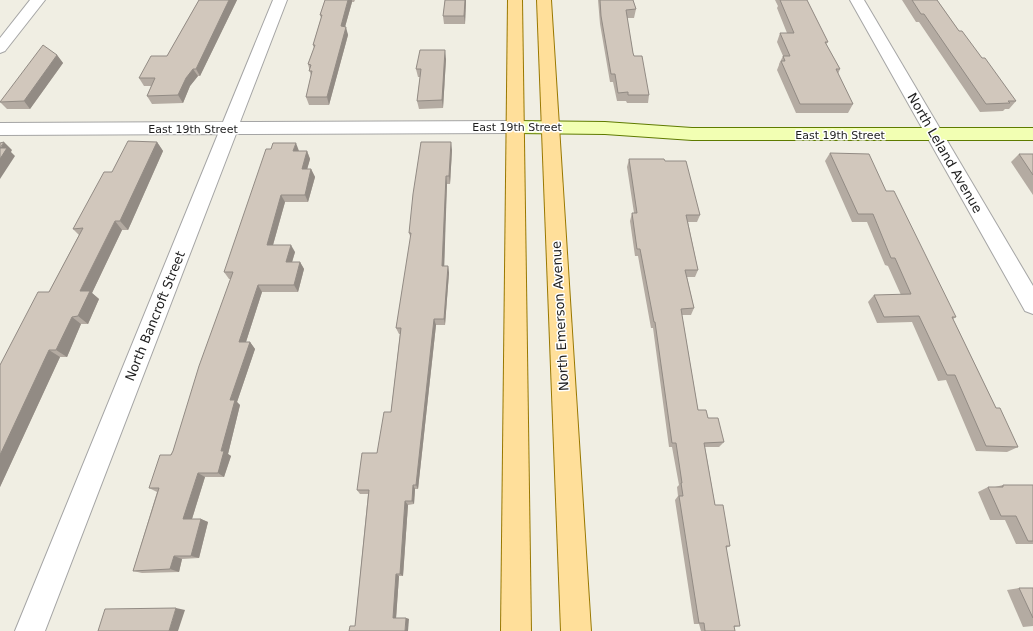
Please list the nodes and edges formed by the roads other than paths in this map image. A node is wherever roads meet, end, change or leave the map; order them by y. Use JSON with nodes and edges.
{"nodes":[{"id":1,"x":38,"y":0,"type":"edge"},
{"id":2,"x":280,"y":0,"type":"edge"},
{"id":3,"x":515,"y":0,"type":"edge"},
{"id":4,"x":544,"y":0,"type":"edge"},
{"id":5,"x":857,"y":0,"type":"edge"},
{"id":6,"x":0,"y":48,"type":"edge"},
{"id":7,"x":515,"y":127,"type":"junction"},
{"id":8,"x":550,"y":127,"type":"junction"},
{"id":9,"x":0,"y":129,"type":"edge"},
{"id":10,"x":229,"y":129,"type":"junction"},
{"id":11,"x":1033,"y":134,"type":"edge"},
{"id":12,"x":934,"y":135,"type":"junction"},
{"id":13,"x":1033,"y":305,"type":"edge"},
{"id":14,"x":30,"y":631,"type":"edge"},
{"id":15,"x":516,"y":631,"type":"edge"},
{"id":16,"x":576,"y":631,"type":"edge"}],
"edges":[{"from":1,"to":6,"type":"street"},
{"from":2,"to":10,"type":"street","name":"North Bancroft Street"},
{"from":3,"to":7,"type":"main road"},
{"from":4,"to":8,"type":"main road","name":"North Emerson Avenue"},
{"from":5,"to":12,"type":"street","name":"North Leland Avenue"},
{"from":7,"to":8,"type":"street","name":"East 19th Street"},
{"from":7,"to":10,"type":"street","name":"East 19th Street"},
{"from":7,"to":15,"type":"main road"},
{"from":8,"to":12,"type":"street","name":"East 19th Street"},
{"from":8,"to":16,"type":"main road","name":"North Emerson Avenue"},
{"from":9,"to":10,"type":"street","name":"East 19th Street"},
{"from":10,"to":14,"type":"street","name":"North Bancroft Street"},
{"from":11,"to":12,"type":"street","name":"East 19th Street"},
{"from":12,"to":13,"type":"street","name":"North Leland Avenue"}]}
